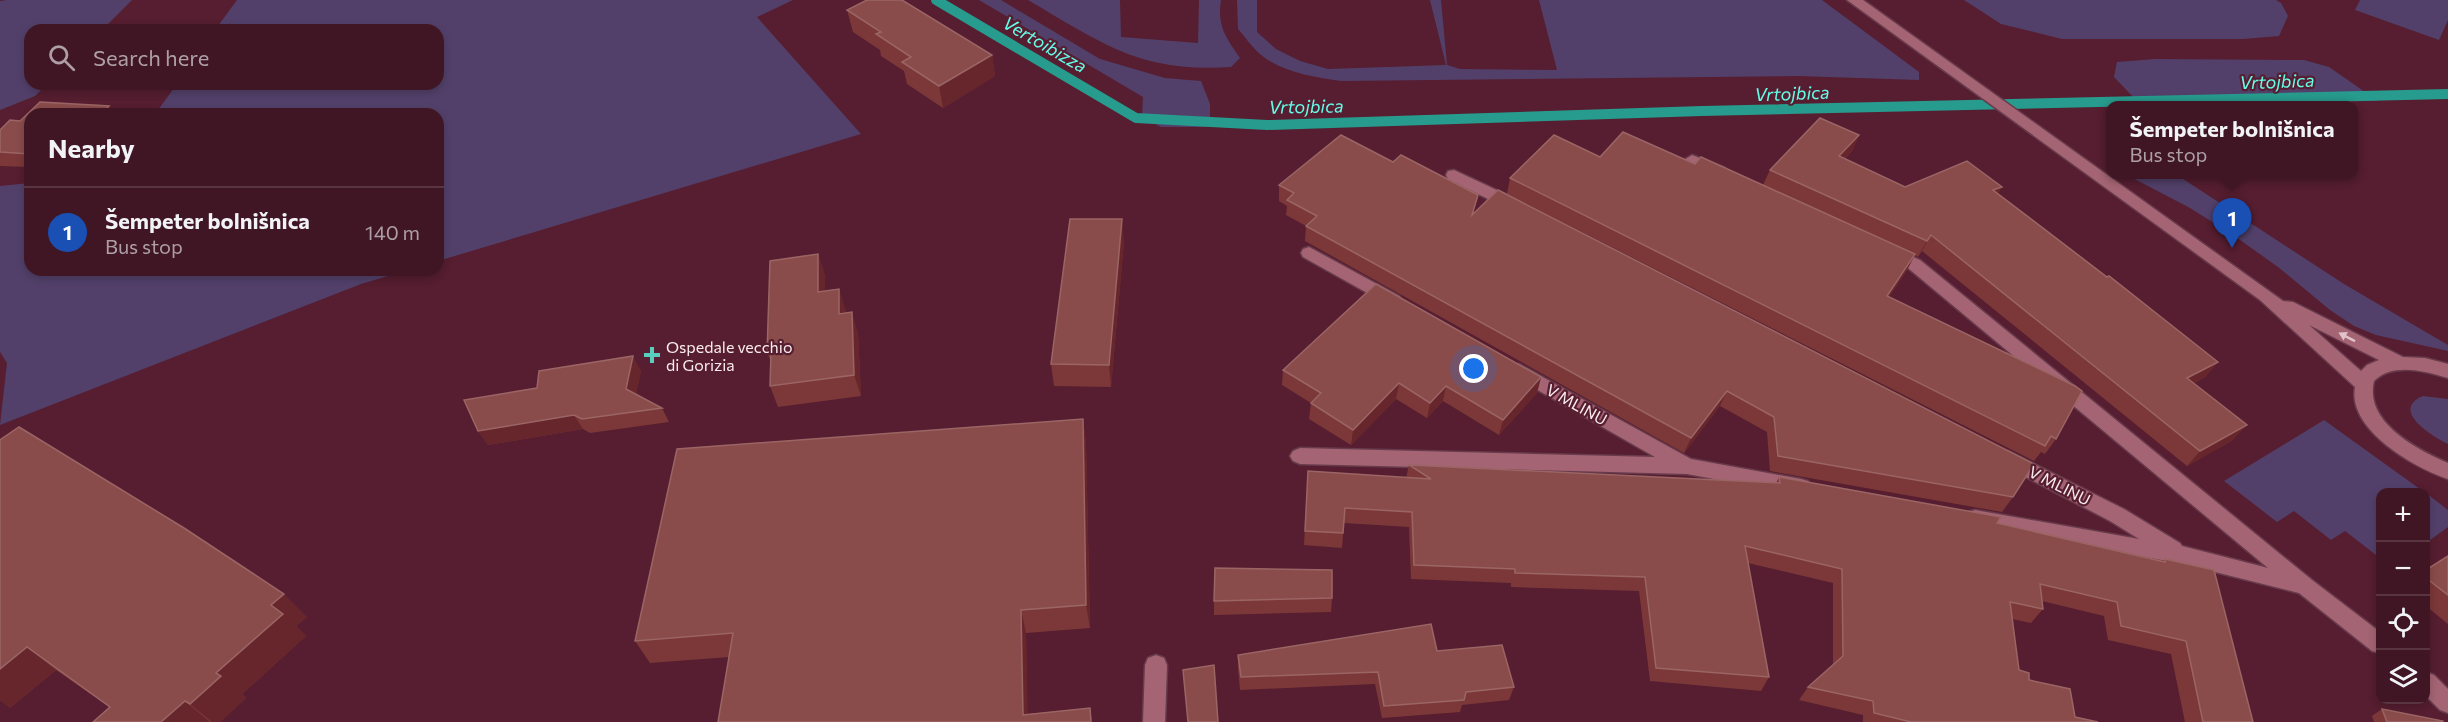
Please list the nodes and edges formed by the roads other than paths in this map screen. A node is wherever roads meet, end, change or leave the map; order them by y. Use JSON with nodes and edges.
{"nodes":[{"id":1,"x":1854,"y":0,"type":"edge"},
{"id":2,"x":1692,"y":160,"type":"edge"},
{"id":3,"x":1454,"y":175,"type":"dead end"},
{"id":4,"x":1734,"y":180,"type":"edge"},
{"id":5,"x":1528,"y":213,"type":"edge"},
{"id":6,"x":1872,"y":244,"type":"edge"},
{"id":7,"x":1309,"y":253,"type":"dead end"},
{"id":8,"x":2266,"y":296,"type":"junction"},
{"id":9,"x":1411,"y":311,"type":"edge"},
{"id":10,"x":1503,"y":363,"type":"edge"},
{"id":11,"x":2400,"y":363,"type":"junction"},
{"id":12,"x":2448,"y":370,"type":"edge"},
{"id":13,"x":2363,"y":384,"type":"junction"},
{"id":14,"x":1991,"y":450,"type":"edge"},
{"id":15,"x":1300,"y":456,"type":"dead end"},
{"id":16,"x":1687,"y":466,"type":"junction"},
{"id":17,"x":2448,"y":471,"type":"edge"},
{"id":18,"x":1817,"y":489,"type":"edge"},
{"id":19,"x":1958,"y":515,"type":"edge"},
{"id":20,"x":2183,"y":555,"type":"junction"},
{"id":21,"x":2305,"y":585,"type":"junction"},
{"id":22,"x":2376,"y":641,"type":"edge"},
{"id":23,"x":1156,"y":665,"type":"dead end"},
{"id":24,"x":2430,"y":686,"type":"edge"},
{"id":25,"x":2448,"y":703,"type":"edge"},
{"id":26,"x":1154,"y":722,"type":"edge"}],
"edges":[{"from":1,"to":8,"type":"street"},
{"from":2,"to":4,"type":"street"},
{"from":3,"to":5,"type":"street"},
{"from":6,"to":21,"type":"street","name":"V MLINU"},
{"from":7,"to":9,"type":"street"},
{"from":11,"to":8,"type":"street","one_way":true},
{"from":8,"to":13,"type":"street"},
{"from":10,"to":16,"type":"street","name":"V MLINU"},
{"from":11,"to":12,"type":"street"},
{"from":11,"to":13,"type":"street"},
{"from":13,"to":17,"type":"street"},
{"from":14,"to":20,"type":"street","name":"V MLINU"},
{"from":15,"to":16,"type":"street","name":"V MLINU"},
{"from":16,"to":18,"type":"street","name":"V MLINU"},
{"from":19,"to":20,"type":"street","name":"V MLINU"},
{"from":20,"to":21,"type":"street","name":"V MLINU"},
{"from":21,"to":22,"type":"street","name":"V MLINU"},
{"from":23,"to":26,"type":"street"},
{"from":24,"to":25,"type":"street"}]}
